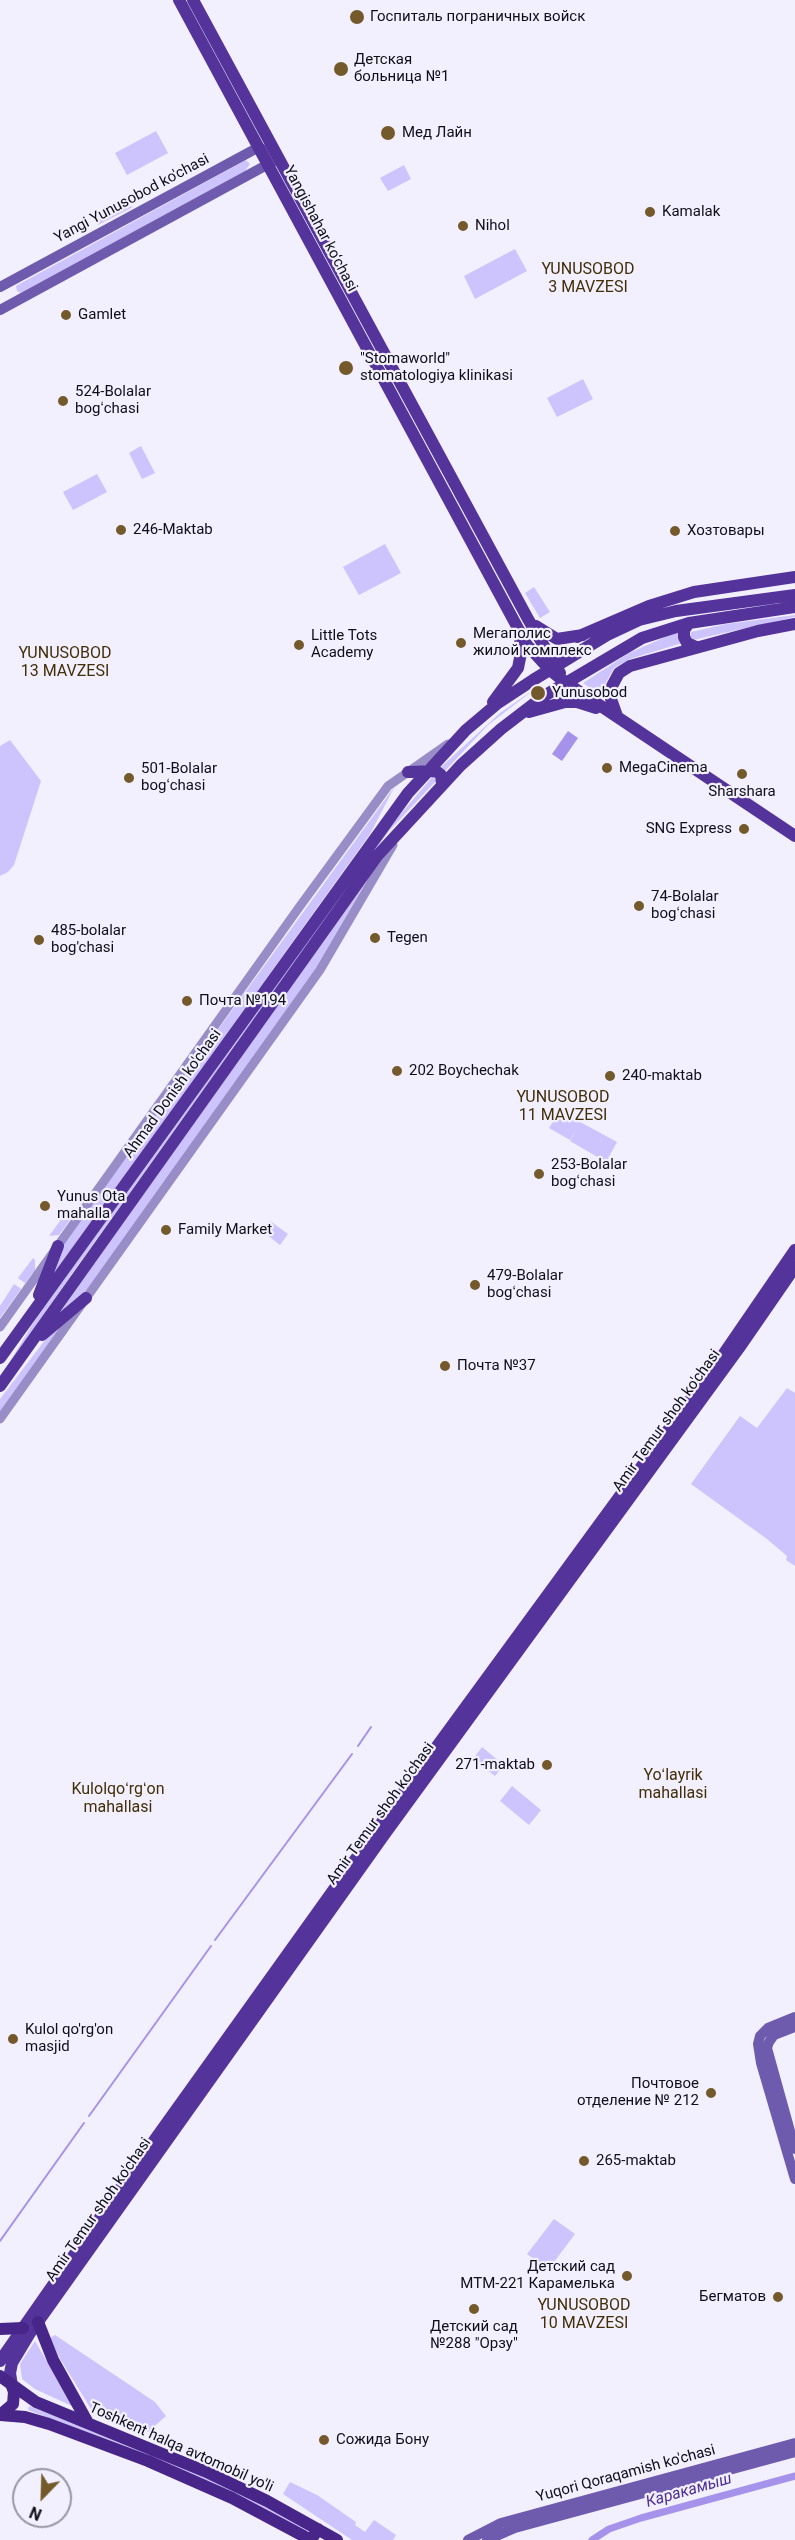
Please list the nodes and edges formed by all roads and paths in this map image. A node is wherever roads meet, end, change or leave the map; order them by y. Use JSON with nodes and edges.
{"nodes":[{"id":1,"x":179,"y":0,"type":"edge"},
{"id":2,"x":193,"y":0,"type":"edge"},
{"id":3,"x":259,"y":147,"type":"junction"},
{"id":4,"x":273,"y":161,"type":"junction"},
{"id":5,"x":0,"y":287,"type":"edge"},
{"id":6,"x":11,"y":304,"type":"junction"},
{"id":7,"x":0,"y":310,"type":"edge"},
{"id":8,"x":382,"y":364,"type":"junction"},
{"id":9,"x":445,"y":466,"type":"junction"},
{"id":10,"x":433,"y":472,"type":"junction"},
{"id":11,"x":795,"y":577,"type":"edge"},
{"id":12,"x":694,"y":592,"type":"junction"},
{"id":13,"x":795,"y":595,"type":"edge"},
{"id":14,"x":795,"y":607,"type":"edge"},
{"id":15,"x":742,"y":608,"type":"junction"},
{"id":16,"x":528,"y":619,"type":"junction"},
{"id":17,"x":639,"y":620,"type":"junction"},
{"id":18,"x":689,"y":623,"type":"junction"},
{"id":19,"x":795,"y":624,"type":"edge"},
{"id":20,"x":520,"y":634,"type":"junction"},
{"id":21,"x":577,"y":637,"type":"junction"},
{"id":22,"x":696,"y":647,"type":"junction"},
{"id":23,"x":553,"y":668,"type":"junction"},
{"id":24,"x":565,"y":682,"type":"junction"},
{"id":25,"x":481,"y":716,"type":"junction"},
{"id":26,"x":617,"y":716,"type":"junction"},
{"id":27,"x":514,"y":718,"type":"junction"},
{"id":28,"x":460,"y":736,"type":"junction"},
{"id":29,"x":427,"y":770,"type":"junction"},
{"id":30,"x":408,"y":772,"type":"junction"},
{"id":31,"x":442,"y":784,"type":"junction"},
{"id":32,"x":408,"y":821,"type":"junction"},
{"id":33,"x":794,"y":836,"type":"edge"},
{"id":34,"x":58,"y":1246,"type":"junction"},
{"id":35,"x":795,"y":1250,"type":"edge"},
{"id":36,"x":795,"y":1268,"type":"edge"},
{"id":37,"x":86,"y":1298,"type":"junction"},
{"id":38,"x":32,"y":1316,"type":"junction"},
{"id":39,"x":0,"y":1327,"type":"edge"},
{"id":40,"x":28,"y":1347,"type":"junction"},
{"id":41,"x":0,"y":1358,"type":"edge"},
{"id":42,"x":0,"y":1386,"type":"edge"},
{"id":43,"x":0,"y":1419,"type":"edge"},
{"id":44,"x":795,"y":2017,"type":"edge"},
{"id":45,"x":795,"y":2027,"type":"edge"},
{"id":46,"x":784,"y":2128,"type":"junction"},
{"id":47,"x":795,"y":2149,"type":"edge"},
{"id":48,"x":795,"y":2179,"type":"edge"},
{"id":49,"x":38,"y":2322,"type":"junction"},
{"id":50,"x":23,"y":2328,"type":"junction"},
{"id":51,"x":0,"y":2329,"type":"edge"},
{"id":52,"x":0,"y":2361,"type":"edge"},
{"id":53,"x":0,"y":2376,"type":"edge"},
{"id":54,"x":12,"y":2386,"type":"junction"},
{"id":55,"x":0,"y":2415,"type":"edge"},
{"id":56,"x":0,"y":2423,"type":"edge"},
{"id":57,"x":88,"y":2423,"type":"junction"},
{"id":58,"x":49,"y":2424,"type":"junction"},
{"id":59,"x":795,"y":2443,"type":"edge"},
{"id":60,"x":795,"y":2452,"type":"edge"},
{"id":61,"x":318,"y":2529,"type":"junction"},
{"id":62,"x":311,"y":2540,"type":"edge"},
{"id":63,"x":337,"y":2540,"type":"edge"},
{"id":64,"x":468,"y":2540,"type":"edge"},
{"id":65,"x":487,"y":2540,"type":"edge"}],
"edges":[{"from":1,"to":3,"type":"main road","name":"Yangishahar ko‘chasi"},
{"from":2,"to":4,"type":"main road","name":"Yangishahar ko‘chasi"},
{"from":3,"to":4,"type":"main road","name":"Yangishahar ko‘chasi"},
{"from":3,"to":5,"type":"main road","name":"Yangi Yunusobod ko'chasi"},
{"from":4,"to":6,"type":"main road"},
{"from":4,"to":8,"type":"main road","name":"Yangishahar ko‘chasi"},
{"from":5,"to":6,"type":"main road"},
{"from":6,"to":7,"type":"main road"},
{"from":8,"to":9,"type":"main road","name":"Yangishahar ko‘chasi"},
{"from":8,"to":10,"type":"main road","name":"Yangishahar ko‘chasi"},
{"from":9,"to":10,"type":"main road"},
{"from":9,"to":16,"type":"main road","name":"Yangishahar ko‘chasi"},
{"from":10,"to":20,"type":"main road","name":"Yangishahar ko‘chasi"},
{"from":11,"to":12,"type":"main road"},
{"from":12,"to":17,"type":"main road"},
{"from":12,"to":21,"type":"main road"},
{"from":13,"to":15,"type":"main road","name":"Ahmad Donish ko'chasi"},
{"from":14,"to":15,"type":"main road","name":"Ahmad Donish ko'chasi"},
{"from":15,"to":17,"type":"main road","name":"Ahmad Donish ko'chasi"},
{"from":15,"to":18,"type":"main road","name":"Ahmad Donish ko'chasi"},
{"from":16,"to":21,"type":"main road"},
{"from":16,"to":23,"type":"main road","name":"Yangishahar ko‘chasi"},
{"from":17,"to":21,"type":"main road"},
{"from":17,"to":23,"type":"main road","name":"Ahmad Donish ko'chasi"},
{"from":18,"to":22,"type":"main road"},
{"from":18,"to":24,"type":"main road","name":"Ahmad Donish ko'chasi"},
{"from":19,"to":22,"type":"main road"},
{"from":20,"to":23,"type":"main road","name":"Yangishahar ko‘chasi"},
{"from":20,"to":25,"type":"main road"},
{"from":22,"to":26,"type":"main road"},
{"from":23,"to":24,"type":"main road"},
{"from":23,"to":25,"type":"main road","name":"Ahmad Donish ko'chasi"},
{"from":24,"to":26,"type":"main road"},
{"from":24,"to":27,"type":"main road","name":"Ahmad Donish ko'chasi"},
{"from":25,"to":28,"type":"main road","name":"Ahmad Donish ko'chasi"},
{"from":26,"to":27,"type":"main road"},
{"from":26,"to":33,"type":"main road"},
{"from":27,"to":31,"type":"main road","name":"Ahmad Donish ko'chasi"},
{"from":28,"to":29,"type":"main road","name":"Ahmad Donish ko'chasi"},
{"from":28,"to":30,"type":"street","name":"Ahmad Donish ko'chasi"},
{"from":29,"to":30,"type":"main road"},
{"from":29,"to":31,"type":"main road"},
{"from":29,"to":38,"type":"main road","name":"Ahmad Donish ko'chasi"},
{"from":30,"to":34,"type":"street","name":"Ahmad Donish ko'chasi"},
{"from":31,"to":32,"type":"main road","name":"Ahmad Donish ko'chasi"},
{"from":32,"to":37,"type":"street","name":"Ahmad Donish ko'chasi"},
{"from":32,"to":40,"type":"main road","name":"Ahmad Donish ko'chasi"},
{"from":34,"to":38,"type":"main road"},
{"from":34,"to":39,"type":"street","name":"Ahmad Donish ko'chasi"},
{"from":35,"to":50,"type":"main road","name":"Amir Temur shoh ko'chasi"},
{"from":36,"to":49,"type":"main road","name":"Amir Temur shoh ko'chasi"},
{"from":37,"to":40,"type":"main road"},
{"from":37,"to":43,"type":"street","name":"Ahmad Donish ko'chasi"},
{"from":38,"to":41,"type":"main road","name":"Ahmad Donish ko'chasi"},
{"from":40,"to":42,"type":"main road","name":"Ahmad Donish ko'chasi"},
{"from":44,"to":46,"type":"main road"},
{"from":45,"to":46,"type":"main road"},
{"from":46,"to":47,"type":"main road"},
{"from":46,"to":48,"type":"main road"},
{"from":49,"to":54,"type":"main road","name":"Amir Temur shoh ko'chasi"},
{"from":49,"to":57,"type":"highway"},
{"from":50,"to":51,"type":"highway"},
{"from":50,"to":52,"type":"main road","name":"Amir Temur shoh ko'chasi"},
{"from":53,"to":54,"type":"highway","name":"Toshkent halqa avtomobil yo'li"},
{"from":54,"to":55,"type":"highway","name":"Toshkent halqa avtomobil yo'li"},
{"from":54,"to":57,"type":"highway","name":"Toshkent halqa avtomobil yo'li"},
{"from":55,"to":58,"type":"highway","name":"Toshkent halqa avtomobil yo'li"},
{"from":56,"to":58,"type":"highway"},
{"from":57,"to":61,"type":"highway","name":"Toshkent halqa avtomobil yo'li"},
{"from":58,"to":62,"type":"highway","name":"Toshkent halqa avtomobil yo'li"},
{"from":59,"to":64,"type":"main road","name":"Yuqori Qoraqamish ko'chasi"},
{"from":60,"to":65,"type":"main road","name":"Yuqori Qoraqamish ko'chasi"},
{"from":61,"to":62,"type":"highway"},
{"from":61,"to":63,"type":"highway","name":"Toshkent halqa avtomobil yo'li"}]}
